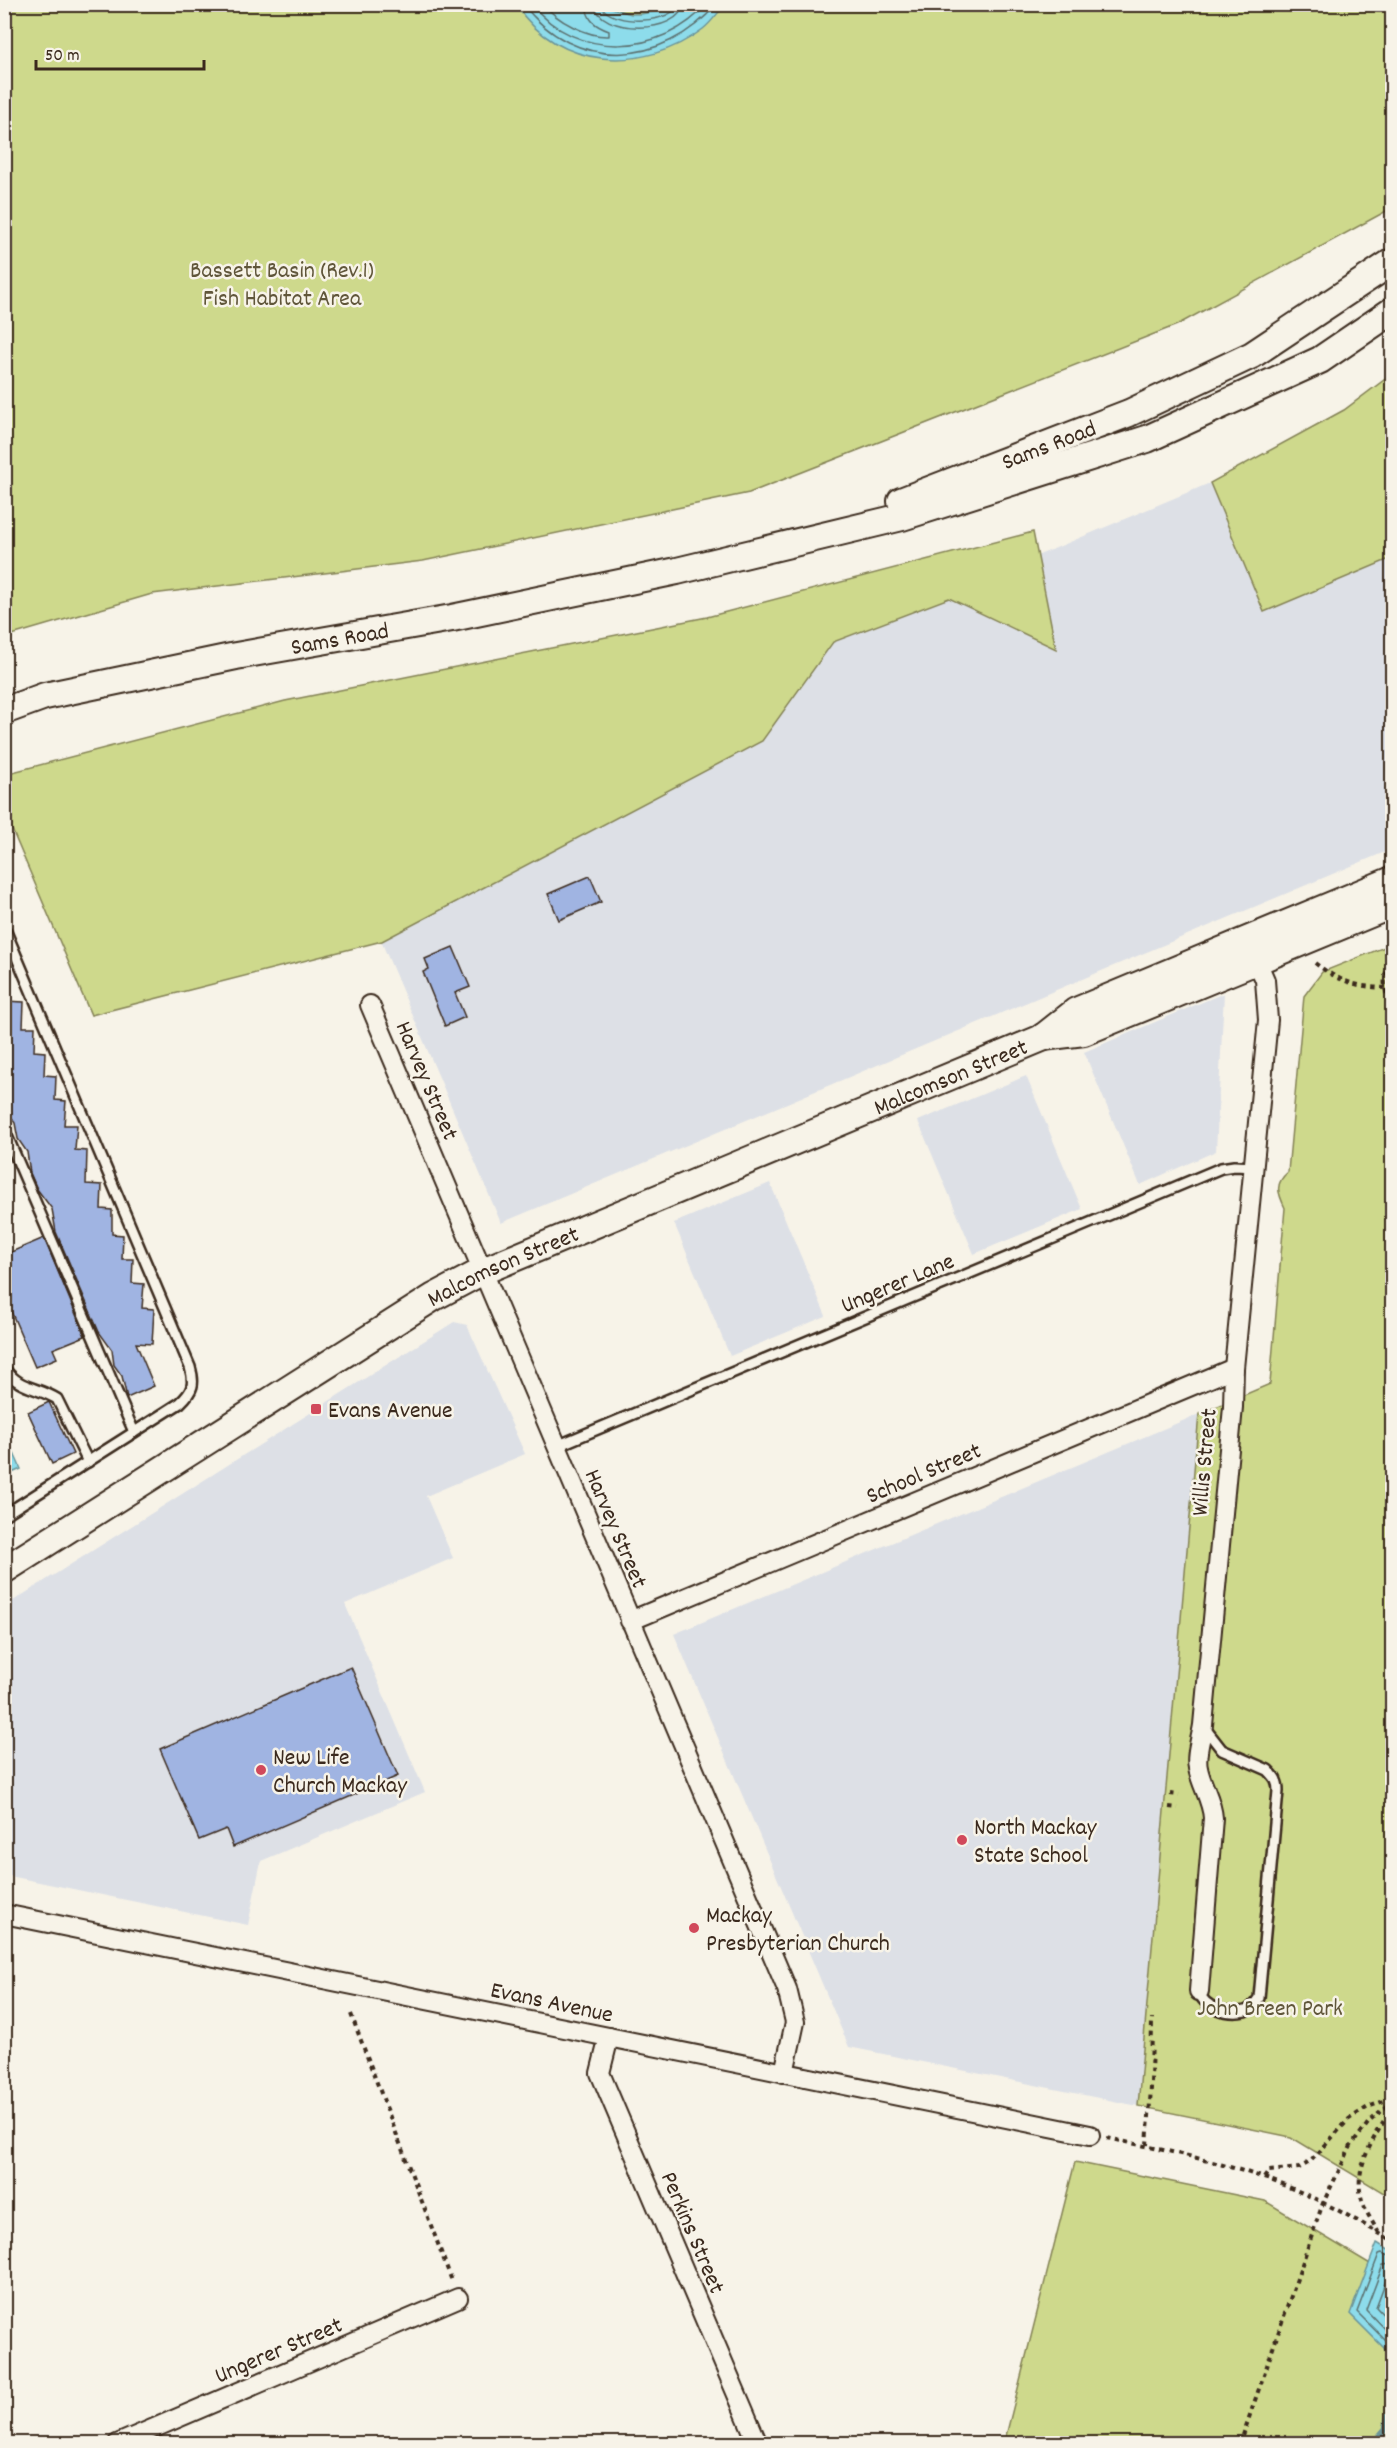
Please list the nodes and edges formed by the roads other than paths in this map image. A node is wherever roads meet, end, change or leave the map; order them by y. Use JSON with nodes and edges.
{"nodes":[{"id":1,"x":1392,"y":262,"type":"edge"},
{"id":2,"x":1392,"y":311,"type":"edge"},
{"id":3,"x":677,"y":571,"type":"junction"},
{"id":4,"x":4,"y":711,"type":"edge"},
{"id":5,"x":1392,"y":880,"type":"edge"},
{"id":6,"x":1392,"y":905,"type":"edge"},
{"id":7,"x":4,"y":927,"type":"edge"},
{"id":8,"x":1252,"y":949,"type":"junction"},
{"id":9,"x":370,"y":1005,"type":"dead end"},
{"id":10,"x":4,"y":1129,"type":"edge"},
{"id":11,"x":1255,"y":1167,"type":"junction"},
{"id":12,"x":483,"y":1271,"type":"junction"},
{"id":13,"x":4,"y":1368,"type":"edge"},
{"id":14,"x":1234,"y":1368,"type":"junction"},
{"id":15,"x":134,"y":1432,"type":"junction"},
{"id":16,"x":557,"y":1446,"type":"junction"},
{"id":17,"x":87,"y":1462,"type":"junction"},
{"id":18,"x":4,"y":1515,"type":"edge"},
{"id":19,"x":4,"y":1570,"type":"edge"},
{"id":20,"x":630,"y":1621,"type":"junction"},
{"id":21,"x":1203,"y":1725,"type":"junction"},
{"id":22,"x":4,"y":1914,"type":"edge"},
{"id":23,"x":1199,"y":1990,"type":"joint"},
{"id":24,"x":609,"y":2037,"type":"junction"},
{"id":25,"x":784,"y":2073,"type":"junction"},
{"id":26,"x":1090,"y":2135,"type":"road end"},
{"id":27,"x":458,"y":2298,"type":"road end"},
{"id":28,"x":117,"y":2444,"type":"edge"},
{"id":29,"x":758,"y":2444,"type":"edge"}],
"edges":[{"from":1,"to":3,"type":"main road","name":"Sams Road"},
{"from":2,"to":3,"type":"main road","name":"Sams Road"},
{"from":3,"to":4,"type":"main road","name":"Sams Road"},
{"from":5,"to":8,"type":"main road","name":"Malcomson Street"},
{"from":6,"to":8,"type":"main road","name":"Malcomson Street"},
{"from":7,"to":15,"type":"lane"},
{"from":8,"to":11,"type":"street","name":"Willis Street"},
{"from":8,"to":12,"type":"main road","name":"Malcomson Street"},
{"from":9,"to":12,"type":"street","name":"Harvey Street"},
{"from":10,"to":15,"type":"lane"},
{"from":11,"to":14,"type":"street","name":"Willis Street"},
{"from":11,"to":16,"type":"lane","name":"Ungerer Lane"},
{"from":12,"to":16,"type":"street","name":"Harvey Street"},
{"from":12,"to":19,"type":"main road","name":"Malcomson Street"},
{"from":13,"to":17,"type":"lane"},
{"from":14,"to":20,"type":"street","name":"School Street"},
{"from":14,"to":21,"type":"street","name":"Willis Street"},
{"from":15,"to":17,"type":"lane"},
{"from":16,"to":20,"type":"street","name":"Harvey Street"},
{"from":17,"to":18,"type":"lane"},
{"from":20,"to":25,"type":"street","name":"Harvey Street"},
{"from":21,"to":23,"type":"street","name":"Willis Street"},
{"from":21,"to":23,"type":"lane"},
{"from":22,"to":24,"type":"street","name":"Evans Avenue"},
{"from":24,"to":25,"type":"street","name":"Evans Avenue"},
{"from":24,"to":29,"type":"street","name":"Perkins Street"},
{"from":25,"to":26,"type":"street","name":"Evans Avenue"},
{"from":27,"to":28,"type":"street","name":"Ungerer Street"}]}
